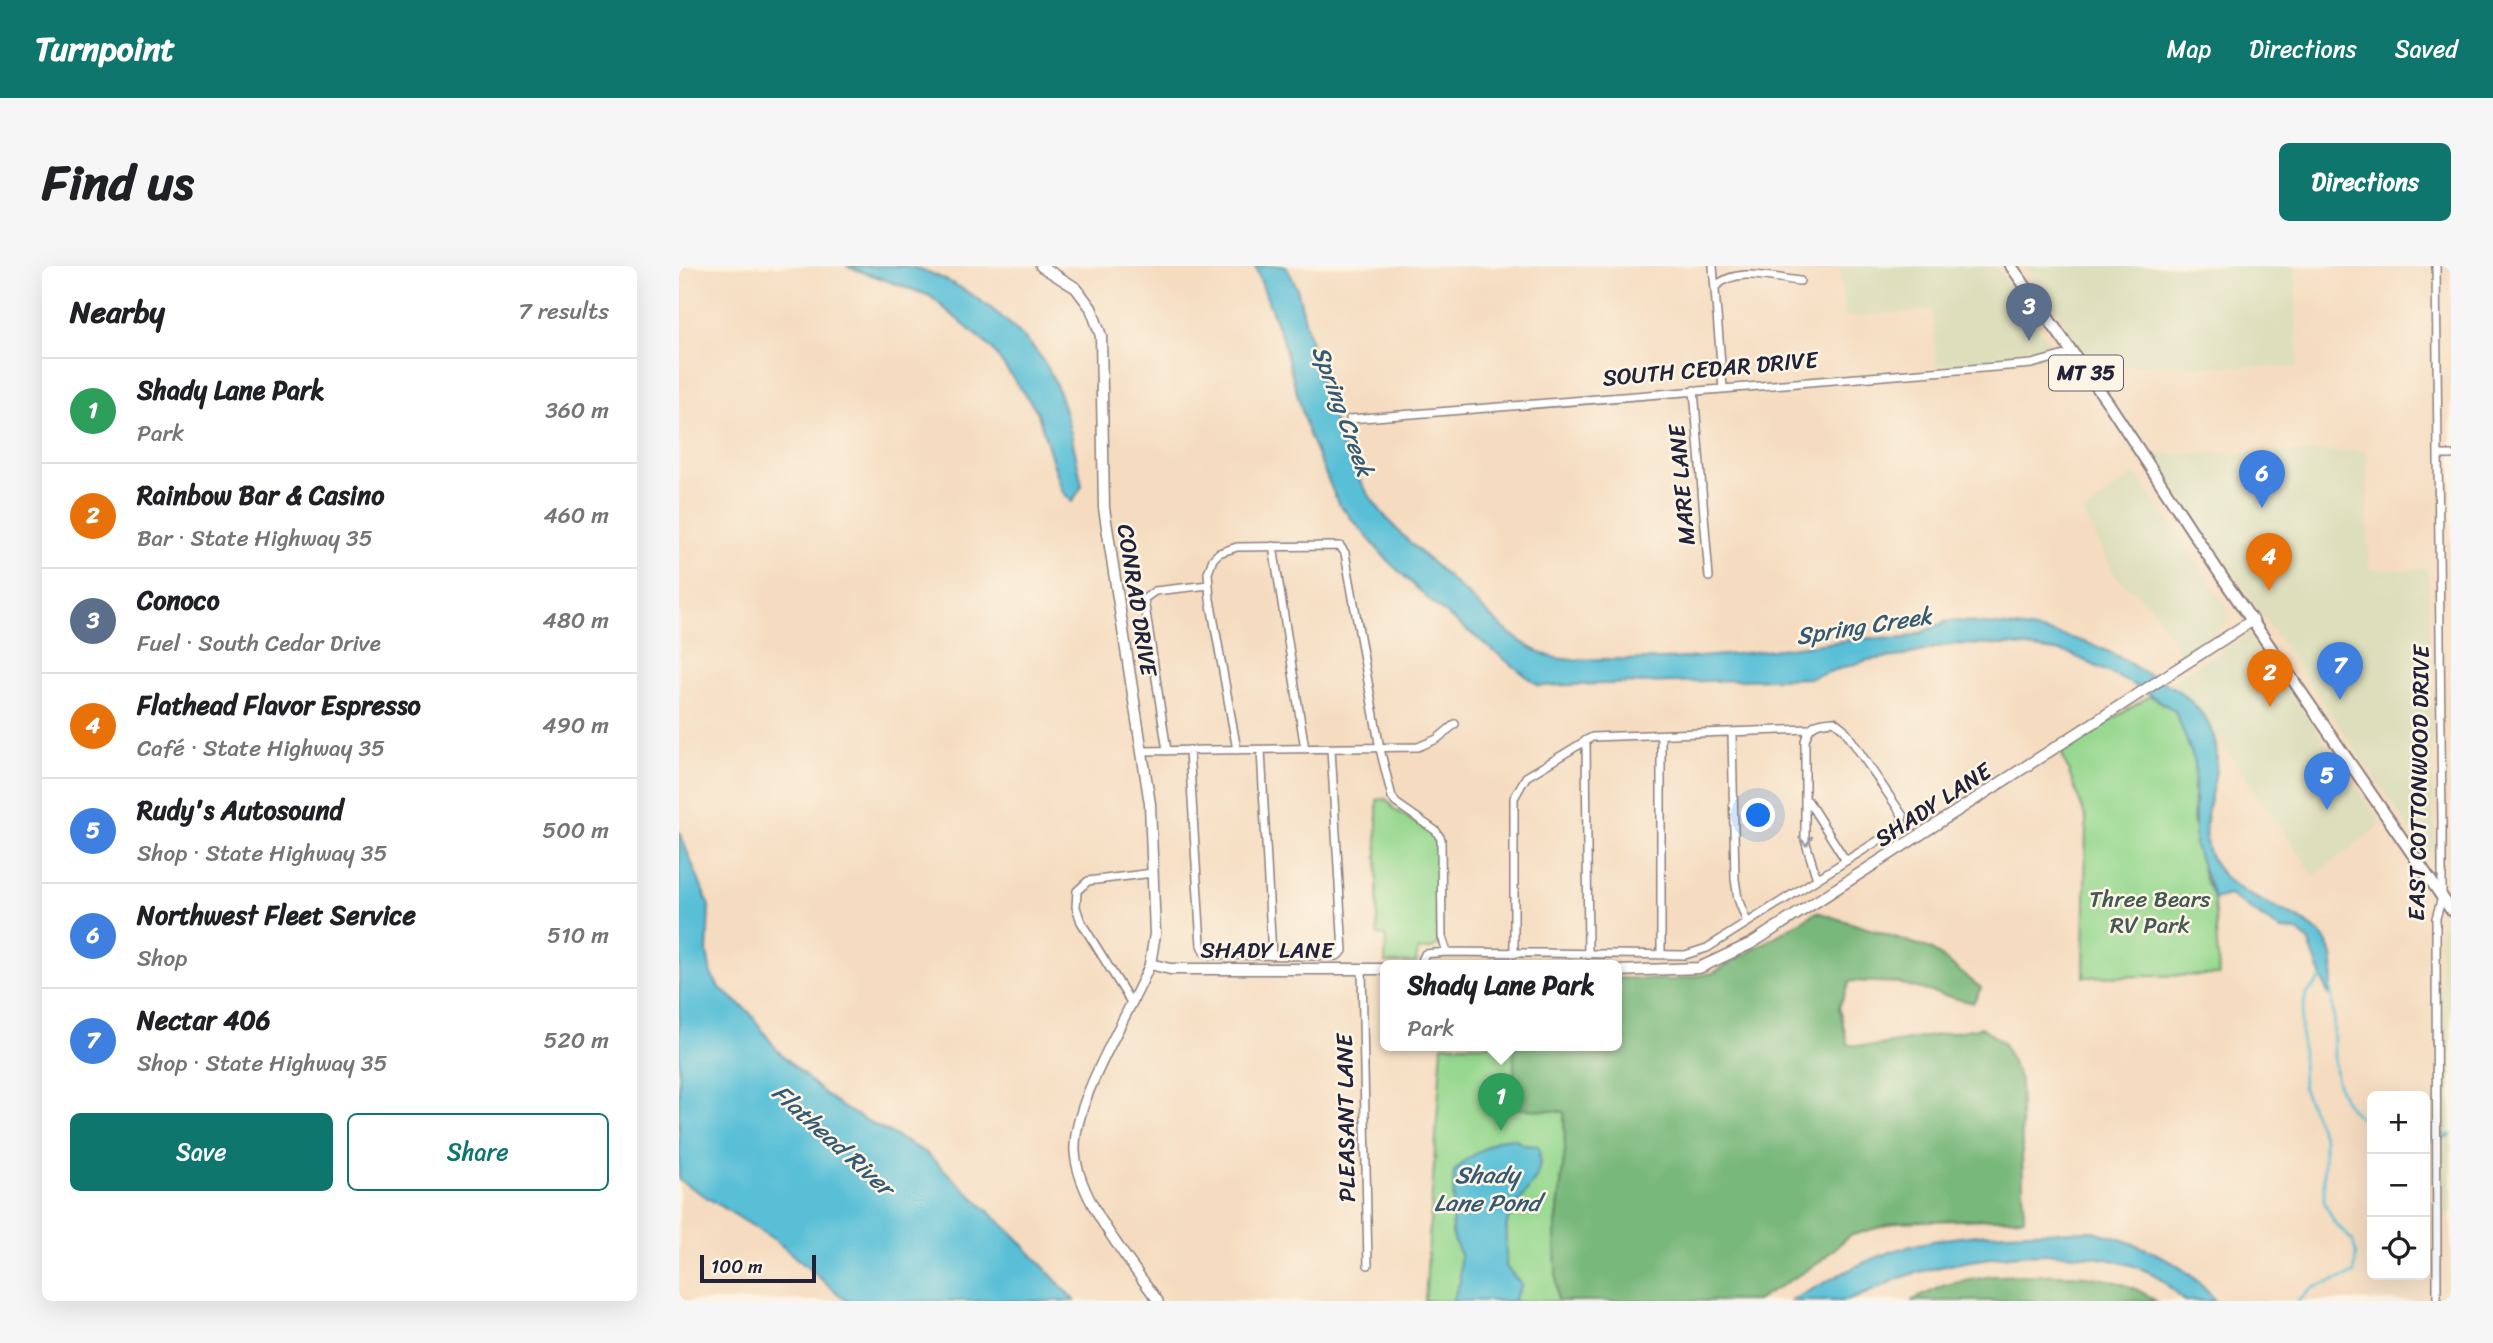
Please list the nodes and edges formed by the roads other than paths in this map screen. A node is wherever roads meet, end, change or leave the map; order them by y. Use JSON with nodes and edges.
{"nodes":[{"id":1,"x":1042,"y":266,"type":"edge"},
{"id":2,"x":1713,"y":266,"type":"edge"},
{"id":3,"x":2011,"y":266,"type":"edge"},
{"id":4,"x":2436,"y":266,"type":"edge"},
{"id":5,"x":1800,"y":281,"type":"dead end"},
{"id":6,"x":1715,"y":287,"type":"junction"},
{"id":7,"x":2072,"y":353,"type":"junction"},
{"id":8,"x":1723,"y":388,"type":"junction"},
{"id":9,"x":1694,"y":390,"type":"junction"},
{"id":10,"x":1350,"y":419,"type":"dead end"},
{"id":11,"x":2439,"y":455,"type":"junction"},
{"id":12,"x":2451,"y":455,"type":"edge"},
{"id":13,"x":1273,"y":546,"type":"junction"},
{"id":14,"x":1709,"y":577,"type":"dead end"},
{"id":15,"x":1209,"y":585,"type":"junction"},
{"id":16,"x":2253,"y":620,"type":"junction"},
{"id":17,"x":1455,"y":724,"type":"dead end"},
{"id":18,"x":1808,"y":729,"type":"junction"},
{"id":19,"x":1732,"y":733,"type":"junction"},
{"id":20,"x":1661,"y":735,"type":"junction"},
{"id":21,"x":1586,"y":740,"type":"junction"},
{"id":22,"x":1305,"y":749,"type":"junction"},
{"id":23,"x":1331,"y":749,"type":"junction"},
{"id":24,"x":1380,"y":749,"type":"junction"},
{"id":25,"x":1189,"y":750,"type":"junction"},
{"id":26,"x":1237,"y":750,"type":"junction"},
{"id":27,"x":1261,"y":750,"type":"junction"},
{"id":28,"x":1142,"y":751,"type":"junction"},
{"id":29,"x":1167,"y":751,"type":"junction"},
{"id":30,"x":1808,"y":800,"type":"junction"},
{"id":31,"x":1846,"y":861,"type":"junction"},
{"id":32,"x":1831,"y":870,"type":"junction"},
{"id":33,"x":1153,"y":873,"type":"junction"},
{"id":34,"x":1817,"y":879,"type":"junction"},
{"id":35,"x":1841,"y":887,"type":"junction"},
{"id":36,"x":2442,"y":897,"type":"junction"},
{"id":37,"x":2451,"y":910,"type":"edge"},
{"id":38,"x":1747,"y":922,"type":"junction"},
{"id":39,"x":1447,"y":951,"type":"junction"},
{"id":40,"x":1514,"y":954,"type":"junction"},
{"id":41,"x":1588,"y":955,"type":"junction"},
{"id":42,"x":1661,"y":955,"type":"junction"},
{"id":43,"x":1272,"y":956,"type":"junction"},
{"id":44,"x":1422,"y":960,"type":"edge"},
{"id":45,"x":1150,"y":964,"type":"junction"},
{"id":46,"x":1362,"y":970,"type":"junction"},
{"id":47,"x":1380,"y":970,"type":"edge"},
{"id":48,"x":1622,"y":971,"type":"edge"},
{"id":49,"x":1132,"y":1004,"type":"junction"},
{"id":50,"x":1368,"y":1265,"type":"dead end"},
{"id":51,"x":1158,"y":1301,"type":"edge"},
{"id":52,"x":2437,"y":1301,"type":"edge"}],
"edges":[{"from":1,"to":28,"type":"main road","name":"CONRAD DRIVE"},
{"from":2,"to":6,"type":"street"},
{"from":3,"to":7,"type":"main road","number":"MT 35"},
{"from":4,"to":11,"type":"street","name":"EAST COTTONWOOD DRIVE"},
{"from":5,"to":6,"type":"street"},
{"from":6,"to":8,"type":"street"},
{"from":7,"to":8,"type":"street","name":"SOUTH CEDAR DRIVE"},
{"from":7,"to":16,"type":"main road","number":"MT 35"},
{"from":8,"to":9,"type":"street","name":"SOUTH CEDAR DRIVE"},
{"from":9,"to":10,"type":"street","name":"SOUTH CEDAR DRIVE"},
{"from":9,"to":14,"type":"street","name":"MARE LANE"},
{"from":11,"to":12,"type":"street"},
{"from":11,"to":36,"type":"street","name":"EAST COTTONWOOD DRIVE"},
{"from":13,"to":15,"type":"street"},
{"from":13,"to":22,"type":"street"},
{"from":13,"to":24,"type":"street"},
{"from":15,"to":26,"type":"street"},
{"from":15,"to":29,"type":"street"},
{"from":16,"to":35,"type":"main road","name":"SHADY LANE"},
{"from":16,"to":36,"type":"main road","number":"MT 35"},
{"from":17,"to":24,"type":"street"},
{"from":18,"to":19,"type":"street"},
{"from":18,"to":30,"type":"street"},
{"from":18,"to":31,"type":"street"},
{"from":19,"to":20,"type":"street"},
{"from":19,"to":38,"type":"street"},
{"from":20,"to":21,"type":"street"},
{"from":20,"to":42,"type":"street"},
{"from":21,"to":40,"type":"street"},
{"from":21,"to":41,"type":"street"},
{"from":22,"to":23,"type":"street"},
{"from":22,"to":27,"type":"street"},
{"from":23,"to":24,"type":"street"},
{"from":23,"to":43,"type":"street"},
{"from":24,"to":39,"type":"street"},
{"from":25,"to":26,"type":"street"},
{"from":25,"to":29,"type":"street"},
{"from":25,"to":43,"type":"street"},
{"from":26,"to":27,"type":"street"},
{"from":27,"to":43,"type":"street"},
{"from":28,"to":29,"type":"street"},
{"from":28,"to":33,"type":"main road","name":"CONRAD DRIVE"},
{"from":30,"to":31,"type":"street"},
{"from":30,"to":34,"type":"street","one_way":true},
{"from":31,"to":32,"type":"street"},
{"from":32,"to":34,"type":"street"},
{"from":32,"to":35,"type":"street"},
{"from":33,"to":45,"type":"main road","name":"CONRAD DRIVE"},
{"from":33,"to":49,"type":"street"},
{"from":34,"to":38,"type":"street"},
{"from":35,"to":48,"type":"main road","name":"SHADY LANE"},
{"from":36,"to":37,"type":"main road","number":"MT 35"},
{"from":36,"to":52,"type":"street","name":"EAST COTTONWOOD DRIVE"},
{"from":38,"to":42,"type":"street"},
{"from":39,"to":40,"type":"street"},
{"from":39,"to":44,"type":"street"},
{"from":40,"to":41,"type":"street"},
{"from":41,"to":42,"type":"street"},
{"from":45,"to":46,"type":"main road","name":"SHADY LANE"},
{"from":45,"to":49,"type":"street"},
{"from":46,"to":47,"type":"main road","name":"SHADY LANE"},
{"from":46,"to":50,"type":"street","name":"PLEASANT LANE"},
{"from":49,"to":51,"type":"street"}]}
